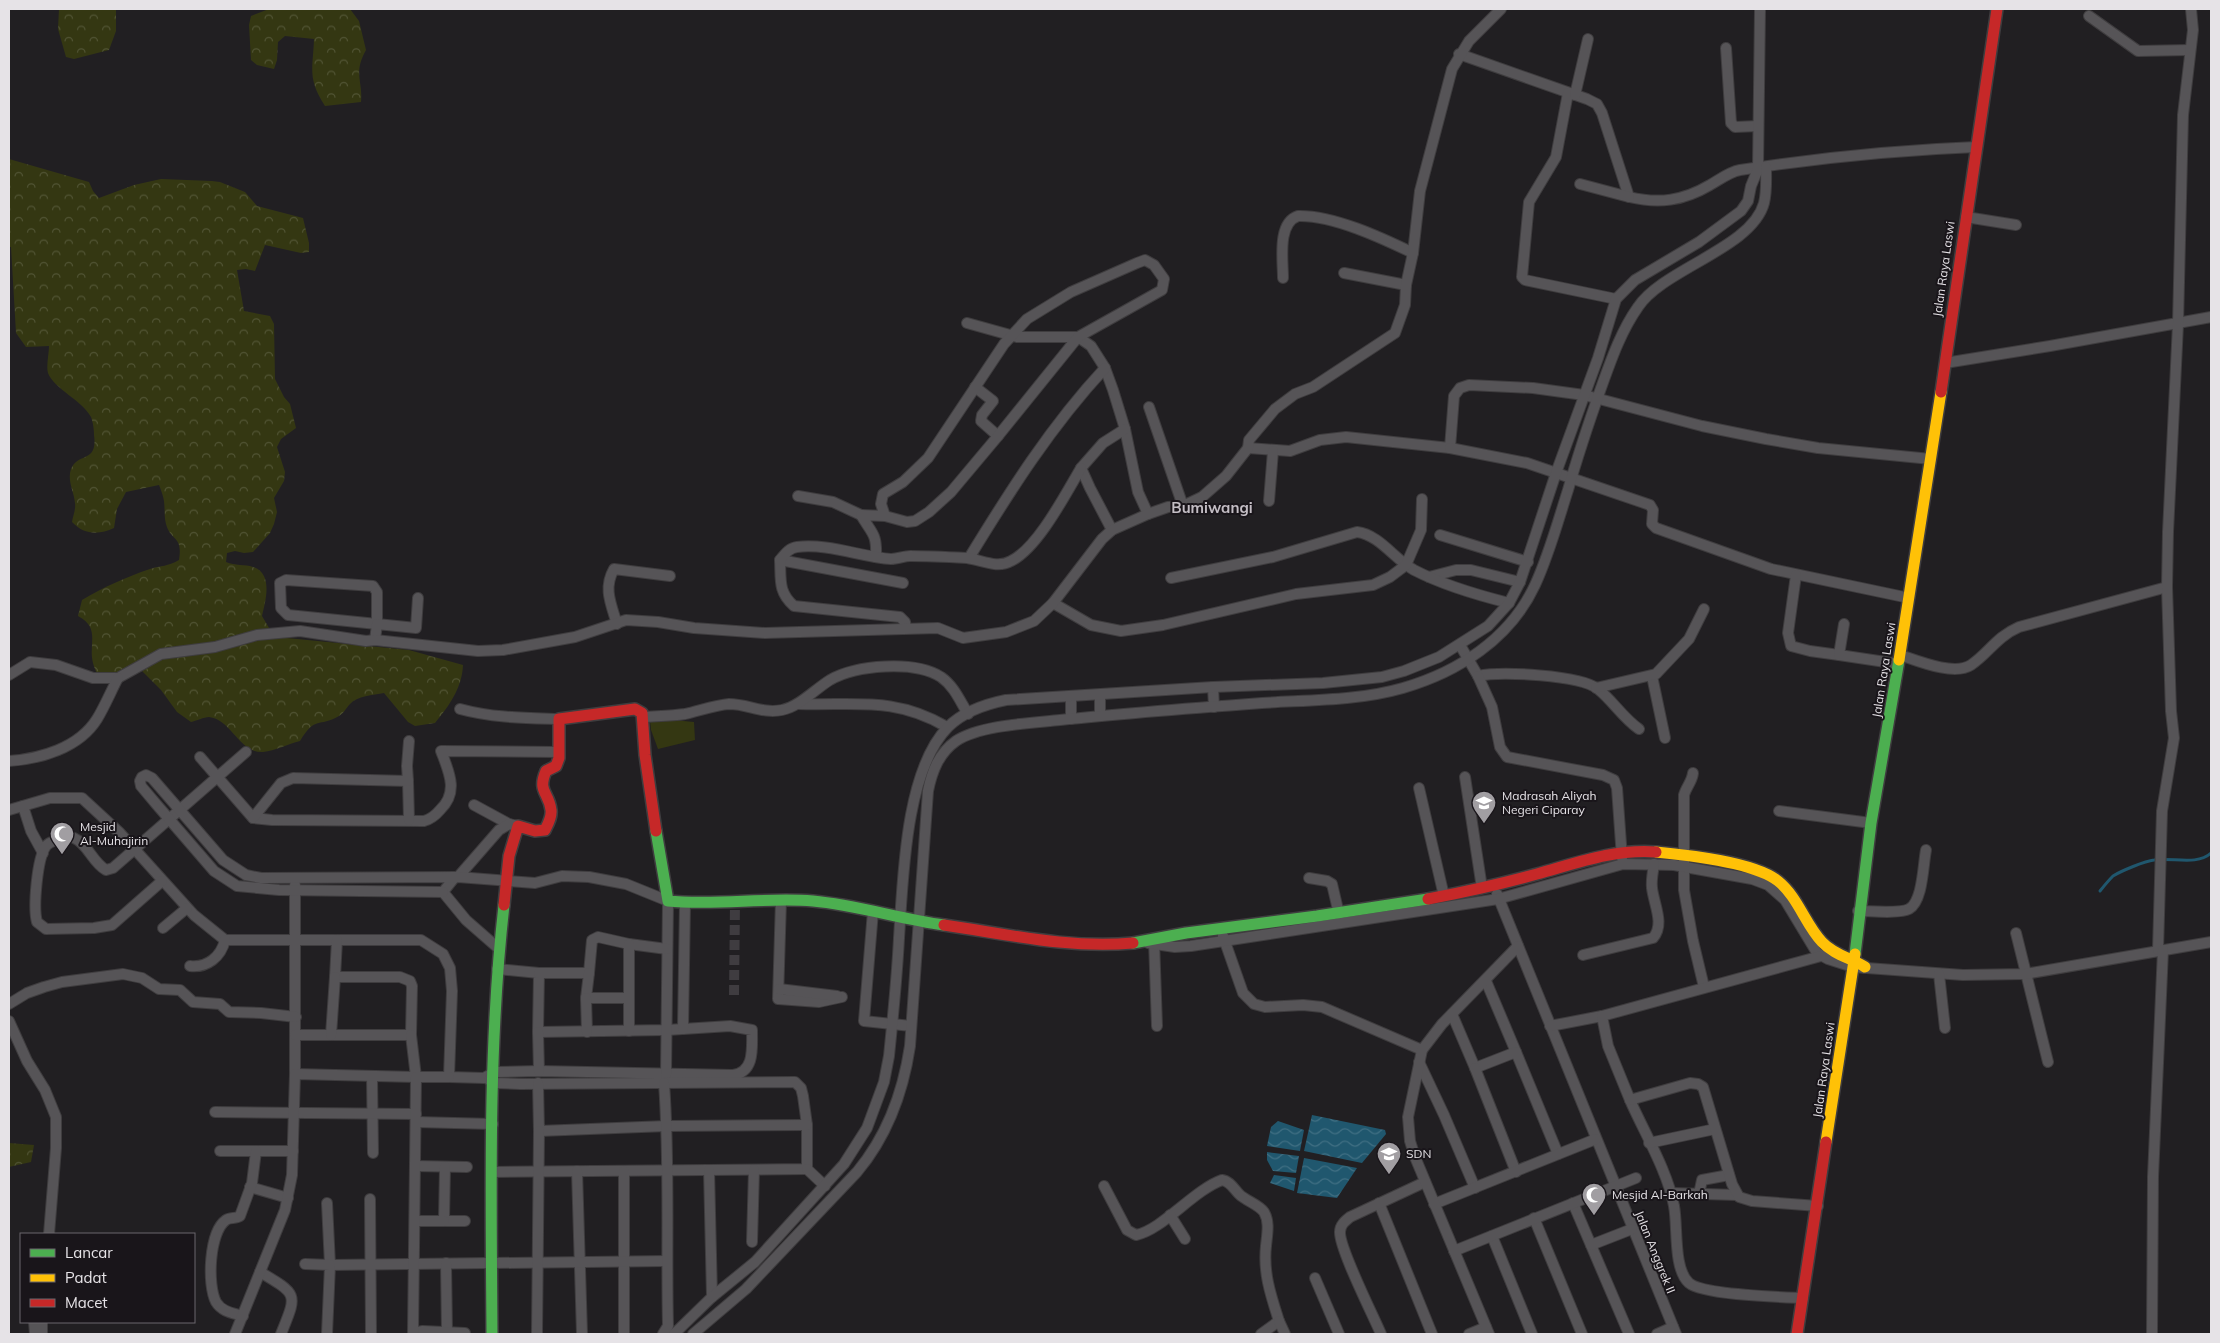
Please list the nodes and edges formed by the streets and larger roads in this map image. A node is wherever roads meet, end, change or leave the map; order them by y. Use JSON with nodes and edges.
{"nodes":[{"id":1,"x":1501,"y":9,"type":"edge"},
{"id":2,"x":1760,"y":9,"type":"edge"},
{"id":3,"x":1997,"y":9,"type":"edge"},
{"id":4,"x":2191,"y":9,"type":"edge"},
{"id":5,"x":2089,"y":16,"type":"dead end"},
{"id":6,"x":1588,"y":39,"type":"dead end"},
{"id":7,"x":1726,"y":48,"type":"dead end"},
{"id":8,"x":2189,"y":50,"type":"junction"},
{"id":9,"x":1459,"y":54,"type":"junction"},
{"id":10,"x":1571,"y":94,"type":"junction"},
{"id":11,"x":1758,"y":126,"type":"junction"},
{"id":12,"x":1976,"y":147,"type":"junction"},
{"id":13,"x":1762,"y":168,"type":"junction"},
{"id":14,"x":1580,"y":184,"type":"dead end"},
{"id":15,"x":1630,"y":196,"type":"junction"},
{"id":16,"x":1966,"y":217,"type":"junction"},
{"id":17,"x":2016,"y":225,"type":"dead end"},
{"id":18,"x":1413,"y":253,"type":"junction"},
{"id":19,"x":1344,"y":273,"type":"dead end"},
{"id":20,"x":1283,"y":278,"type":"dead end"},
{"id":21,"x":1406,"y":285,"type":"junction"},
{"id":22,"x":1616,"y":299,"type":"junction"},
{"id":23,"x":2211,"y":317,"type":"edge"},
{"id":24,"x":967,"y":323,"type":"dead end"},
{"id":25,"x":2178,"y":324,"type":"junction"},
{"id":26,"x":1010,"y":336,"type":"junction"},
{"id":27,"x":1078,"y":336,"type":"junction"},
{"id":28,"x":1945,"y":363,"type":"junction"},
{"id":29,"x":1105,"y":368,"type":"junction"},
{"id":30,"x":975,"y":387,"type":"junction"},
{"id":31,"x":1590,"y":396,"type":"junction"},
{"id":32,"x":1149,"y":407,"type":"dead end"},
{"id":33,"x":1124,"y":429,"type":"junction"},
{"id":34,"x":998,"y":436,"type":"junction"},
{"id":35,"x":1248,"y":448,"type":"junction"},
{"id":36,"x":1450,"y":448,"type":"junction"},
{"id":37,"x":1273,"y":451,"type":"junction"},
{"id":38,"x":1931,"y":459,"type":"junction"},
{"id":39,"x":1082,"y":468,"type":"junction"},
{"id":40,"x":1563,"y":476,"type":"junction"},
{"id":41,"x":798,"y":496,"type":"dead end"},
{"id":42,"x":1422,"y":499,"type":"dead end"},
{"id":43,"x":1269,"y":501,"type":"dead end"},
{"id":44,"x":1183,"y":506,"type":"junction"},
{"id":45,"x":1148,"y":514,"type":"junction"},
{"id":46,"x":861,"y":515,"type":"junction"},
{"id":47,"x":885,"y":516,"type":"junction"},
{"id":48,"x":1112,"y":530,"type":"junction"},
{"id":49,"x":1440,"y":535,"type":"dead end"},
{"id":50,"x":876,"y":557,"type":"junction"},
{"id":51,"x":969,"y":558,"type":"junction"},
{"id":52,"x":780,"y":560,"type":"junction"},
{"id":53,"x":1528,"y":562,"type":"junction"},
{"id":54,"x":1406,"y":565,"type":"junction"},
{"id":55,"x":1796,"y":575,"type":"junction"},
{"id":56,"x":670,"y":576,"type":"dead end"},
{"id":57,"x":1429,"y":577,"type":"junction"},
{"id":58,"x":1171,"y":578,"type":"dead end"},
{"id":59,"x":1520,"y":582,"type":"junction"},
{"id":60,"x":903,"y":583,"type":"dead end"},
{"id":61,"x":2167,"y":586,"type":"junction"},
{"id":62,"x":418,"y":598,"type":"dead end"},
{"id":63,"x":1908,"y":598,"type":"junction"},
{"id":64,"x":1053,"y":603,"type":"junction"},
{"id":65,"x":1509,"y":603,"type":"junction"},
{"id":66,"x":1704,"y":609,"type":"dead end"},
{"id":67,"x":377,"y":624,"type":"junction"},
{"id":68,"x":617,"y":624,"type":"junction"},
{"id":69,"x":1844,"y":624,"type":"dead end"},
{"id":70,"x":906,"y":628,"type":"junction"},
{"id":71,"x":375,"y":640,"type":"junction"},
{"id":72,"x":1464,"y":653,"type":"junction"},
{"id":73,"x":1839,"y":655,"type":"junction"},
{"id":74,"x":1899,"y":660,"type":"junction"},
{"id":75,"x":9,"y":675,"type":"edge"},
{"id":76,"x":1478,"y":676,"type":"junction"},
{"id":77,"x":1652,"y":676,"type":"junction"},
{"id":78,"x":118,"y":678,"type":"junction"},
{"id":79,"x":1361,"y":681,"type":"junction"},
{"id":80,"x":1306,"y":685,"type":"junction"},
{"id":81,"x":1596,"y":688,"type":"junction"},
{"id":82,"x":1213,"y":689,"type":"junction"},
{"id":83,"x":1364,"y":694,"type":"junction"},
{"id":84,"x":1071,"y":697,"type":"junction"},
{"id":85,"x":1100,"y":697,"type":"junction"},
{"id":86,"x":1307,"y":700,"type":"junction"},
{"id":87,"x":798,"y":704,"type":"junction"},
{"id":88,"x":1214,"y":705,"type":"junction"},
{"id":89,"x":460,"y":709,"type":"dead end"},
{"id":90,"x":968,"y":714,"type":"junction"},
{"id":91,"x":1099,"y":714,"type":"junction"},
{"id":92,"x":643,"y":717,"type":"junction"},
{"id":93,"x":559,"y":719,"type":"junction"},
{"id":94,"x":1071,"y":719,"type":"junction"},
{"id":95,"x":948,"y":727,"type":"junction"},
{"id":96,"x":1639,"y":729,"type":"dead end"},
{"id":97,"x":1664,"y":738,"type":"dead end"},
{"id":98,"x":409,"y":741,"type":"dead end"},
{"id":99,"x":246,"y":752,"type":"dead end"},
{"id":100,"x":559,"y":752,"type":"junction"},
{"id":101,"x":200,"y":757,"type":"dead end"},
{"id":102,"x":9,"y":761,"type":"edge"},
{"id":103,"x":1693,"y":773,"type":"dead end"},
{"id":104,"x":1465,"y":777,"type":"dead end"},
{"id":105,"x":217,"y":778,"type":"junction"},
{"id":106,"x":408,"y":781,"type":"junction"},
{"id":107,"x":1419,"y":788,"type":"dead end"},
{"id":108,"x":474,"y":804,"type":"dead end"},
{"id":109,"x":23,"y":806,"type":"junction"},
{"id":110,"x":180,"y":808,"type":"junction"},
{"id":111,"x":9,"y":810,"type":"edge"},
{"id":112,"x":1779,"y":810,"type":"dead end"},
{"id":113,"x":169,"y":818,"type":"junction"},
{"id":114,"x":253,"y":818,"type":"junction"},
{"id":115,"x":409,"y":820,"type":"junction"},
{"id":116,"x":1871,"y":822,"type":"junction"},
{"id":117,"x":514,"y":825,"type":"junction"},
{"id":118,"x":136,"y":849,"type":"junction"},
{"id":119,"x":1926,"y":850,"type":"dead end"},
{"id":120,"x":1621,"y":851,"type":"junction"},
{"id":121,"x":43,"y":853,"type":"junction"},
{"id":122,"x":1684,"y":862,"type":"junction"},
{"id":123,"x":1624,"y":864,"type":"junction"},
{"id":124,"x":1654,"y":864,"type":"junction"},
{"id":125,"x":457,"y":877,"type":"junction"},
{"id":126,"x":295,"y":878,"type":"junction"},
{"id":127,"x":1309,"y":878,"type":"dead end"},
{"id":128,"x":162,"y":880,"type":"junction"},
{"id":129,"x":507,"y":880,"type":"junction"},
{"id":130,"x":1495,"y":886,"type":"junction"},
{"id":131,"x":1482,"y":888,"type":"junction"},
{"id":132,"x":296,"y":890,"type":"junction"},
{"id":133,"x":443,"y":892,"type":"junction"},
{"id":134,"x":1444,"y":896,"type":"junction"},
{"id":135,"x":1498,"y":898,"type":"junction"},
{"id":136,"x":781,"y":900,"type":"junction"},
{"id":137,"x":668,"y":901,"type":"junction"},
{"id":138,"x":685,"y":904,"type":"junction"},
{"id":139,"x":186,"y":908,"type":"junction"},
{"id":140,"x":873,"y":911,"type":"junction"},
{"id":141,"x":1858,"y":911,"type":"junction"},
{"id":142,"x":1339,"y":914,"type":"junction"},
{"id":143,"x":910,"y":920,"type":"junction"},
{"id":144,"x":684,"y":926,"type":"junction"},
{"id":145,"x":1294,"y":926,"type":"junction"},
{"id":146,"x":163,"y":928,"type":"dead end"},
{"id":147,"x":1221,"y":930,"type":"junction"},
{"id":148,"x":2016,"y":933,"type":"dead end"},
{"id":149,"x":668,"y":937,"type":"junction"},
{"id":150,"x":225,"y":940,"type":"junction"},
{"id":151,"x":337,"y":940,"type":"junction"},
{"id":152,"x":295,"y":941,"type":"junction"},
{"id":153,"x":1151,"y":942,"type":"junction"},
{"id":154,"x":1226,"y":942,"type":"junction"},
{"id":155,"x":2211,"y":942,"type":"edge"},
{"id":156,"x":629,"y":944,"type":"junction"},
{"id":157,"x":1518,"y":946,"type":"junction"},
{"id":158,"x":498,"y":948,"type":"junction"},
{"id":159,"x":667,"y":949,"type":"junction"},
{"id":160,"x":2161,"y":950,"type":"junction"},
{"id":161,"x":1583,"y":954,"type":"dead end"},
{"id":162,"x":1821,"y":956,"type":"junction"},
{"id":163,"x":1853,"y":963,"type":"junction"},
{"id":164,"x":190,"y":966,"type":"dead end"},
{"id":165,"x":1865,"y":967,"type":"joint"},
{"id":166,"x":497,"y":969,"type":"junction"},
{"id":167,"x":539,"y":973,"type":"junction"},
{"id":168,"x":589,"y":973,"type":"junction"},
{"id":169,"x":1939,"y":974,"type":"junction"},
{"id":170,"x":2025,"y":974,"type":"junction"},
{"id":171,"x":335,"y":977,"type":"junction"},
{"id":172,"x":1486,"y":981,"type":"junction"},
{"id":173,"x":1704,"y":987,"type":"junction"},
{"id":174,"x":779,"y":989,"type":"junction"},
{"id":175,"x":586,"y":998,"type":"junction"},
{"id":176,"x":628,"y":998,"type":"junction"},
{"id":177,"x":9,"y":1004,"type":"edge"},
{"id":178,"x":1452,"y":1014,"type":"junction"},
{"id":179,"x":1602,"y":1016,"type":"junction"},
{"id":180,"x":296,"y":1017,"type":"junction"},
{"id":181,"x":9,"y":1021,"type":"edge"},
{"id":182,"x":902,"y":1025,"type":"junction"},
{"id":183,"x":1157,"y":1026,"type":"dead end"},
{"id":184,"x":1550,"y":1026,"type":"junction"},
{"id":185,"x":1945,"y":1028,"type":"dead end"},
{"id":186,"x":683,"y":1029,"type":"junction"},
{"id":187,"x":629,"y":1030,"type":"junction"},
{"id":188,"x":667,"y":1030,"type":"junction"},
{"id":189,"x":538,"y":1032,"type":"junction"},
{"id":190,"x":587,"y":1032,"type":"junction"},
{"id":191,"x":295,"y":1035,"type":"junction"},
{"id":192,"x":331,"y":1035,"type":"junction"},
{"id":193,"x":411,"y":1036,"type":"junction"},
{"id":194,"x":1422,"y":1050,"type":"junction"},
{"id":195,"x":1516,"y":1052,"type":"junction"},
{"id":196,"x":1419,"y":1062,"type":"junction"},
{"id":197,"x":2048,"y":1062,"type":"dead end"},
{"id":198,"x":1475,"y":1068,"type":"junction"},
{"id":199,"x":538,"y":1071,"type":"junction"},
{"id":200,"x":295,"y":1074,"type":"junction"},
{"id":201,"x":372,"y":1076,"type":"junction"},
{"id":202,"x":416,"y":1077,"type":"junction"},
{"id":203,"x":449,"y":1077,"type":"junction"},
{"id":204,"x":491,"y":1078,"type":"junction"},
{"id":205,"x":665,"y":1079,"type":"junction"},
{"id":206,"x":538,"y":1082,"type":"junction"},
{"id":207,"x":1630,"y":1100,"type":"junction"},
{"id":208,"x":216,"y":1112,"type":"dead end"},
{"id":209,"x":294,"y":1112,"type":"junction"},
{"id":210,"x":372,"y":1113,"type":"junction"},
{"id":211,"x":416,"y":1118,"type":"junction"},
{"id":212,"x":493,"y":1124,"type":"junction"},
{"id":213,"x":667,"y":1126,"type":"junction"},
{"id":214,"x":807,"y":1126,"type":"junction"},
{"id":215,"x":1715,"y":1129,"type":"junction"},
{"id":216,"x":539,"y":1131,"type":"junction"},
{"id":217,"x":1596,"y":1139,"type":"junction"},
{"id":218,"x":1649,"y":1143,"type":"junction"},
{"id":219,"x":220,"y":1151,"type":"dead end"},
{"id":220,"x":256,"y":1151,"type":"junction"},
{"id":221,"x":293,"y":1151,"type":"junction"},
{"id":222,"x":373,"y":1153,"type":"dead end"},
{"id":223,"x":1558,"y":1154,"type":"junction"},
{"id":224,"x":415,"y":1166,"type":"junction"},
{"id":225,"x":445,"y":1167,"type":"junction"},
{"id":226,"x":467,"y":1167,"type":"dead end"},
{"id":227,"x":807,"y":1169,"type":"junction"},
{"id":228,"x":668,"y":1170,"type":"junction"},
{"id":229,"x":709,"y":1170,"type":"junction"},
{"id":230,"x":754,"y":1170,"type":"junction"},
{"id":231,"x":577,"y":1171,"type":"junction"},
{"id":232,"x":624,"y":1171,"type":"junction"},
{"id":233,"x":491,"y":1172,"type":"junction"},
{"id":234,"x":539,"y":1172,"type":"junction"},
{"id":235,"x":1516,"y":1172,"type":"junction"},
{"id":236,"x":1729,"y":1175,"type":"junction"},
{"id":237,"x":1636,"y":1178,"type":"dead end"},
{"id":238,"x":1426,"y":1182,"type":"junction"},
{"id":239,"x":825,"y":1186,"type":"junction"},
{"id":240,"x":1104,"y":1186,"type":"dead end"},
{"id":241,"x":1614,"y":1186,"type":"junction"},
{"id":242,"x":250,"y":1187,"type":"junction"},
{"id":243,"x":1475,"y":1188,"type":"junction"},
{"id":244,"x":1672,"y":1193,"type":"junction"},
{"id":245,"x":1699,"y":1194,"type":"junction"},
{"id":246,"x":1737,"y":1195,"type":"junction"},
{"id":247,"x":288,"y":1198,"type":"junction"},
{"id":248,"x":370,"y":1199,"type":"dead end"},
{"id":249,"x":1573,"y":1202,"type":"junction"},
{"id":250,"x":327,"y":1203,"type":"dead end"},
{"id":251,"x":1379,"y":1203,"type":"junction"},
{"id":252,"x":1434,"y":1204,"type":"junction"},
{"id":253,"x":1818,"y":1206,"type":"junction"},
{"id":254,"x":1170,"y":1215,"type":"junction"},
{"id":255,"x":1534,"y":1218,"type":"junction"},
{"id":256,"x":415,"y":1221,"type":"junction"},
{"id":257,"x":444,"y":1221,"type":"junction"},
{"id":258,"x":464,"y":1221,"type":"dead end"},
{"id":259,"x":1632,"y":1229,"type":"junction"},
{"id":260,"x":49,"y":1233,"type":"edge"},
{"id":261,"x":1492,"y":1236,"type":"junction"},
{"id":262,"x":1185,"y":1239,"type":"dead end"},
{"id":263,"x":752,"y":1242,"type":"dead end"},
{"id":264,"x":1591,"y":1246,"type":"junction"},
{"id":265,"x":1454,"y":1251,"type":"junction"},
{"id":266,"x":538,"y":1261,"type":"junction"},
{"id":267,"x":666,"y":1261,"type":"junction"},
{"id":268,"x":580,"y":1262,"type":"junction"},
{"id":269,"x":623,"y":1262,"type":"junction"},
{"id":270,"x":414,"y":1263,"type":"junction"},
{"id":271,"x":446,"y":1263,"type":"junction"},
{"id":272,"x":491,"y":1263,"type":"junction"},
{"id":273,"x":305,"y":1264,"type":"dead end"},
{"id":274,"x":371,"y":1264,"type":"junction"},
{"id":275,"x":330,"y":1265,"type":"junction"},
{"id":276,"x":260,"y":1272,"type":"junction"},
{"id":277,"x":1315,"y":1278,"type":"dead end"},
{"id":278,"x":712,"y":1298,"type":"junction"},
{"id":279,"x":1803,"y":1298,"type":"junction"},
{"id":280,"x":243,"y":1316,"type":"junction"},
{"id":281,"x":1279,"y":1322,"type":"junction"},
{"id":282,"x":1487,"y":1331,"type":"edge"},
{"id":283,"x":1674,"y":1331,"type":"edge"},
{"id":284,"x":447,"y":1332,"type":"junction"},
{"id":285,"x":465,"y":1333,"type":"dead end"},
{"id":286,"x":235,"y":1334,"type":"edge"},
{"id":287,"x":281,"y":1334,"type":"edge"},
{"id":288,"x":327,"y":1334,"type":"edge"},
{"id":289,"x":371,"y":1334,"type":"edge"},
{"id":290,"x":413,"y":1334,"type":"edge"},
{"id":291,"x":492,"y":1334,"type":"edge"},
{"id":292,"x":537,"y":1334,"type":"edge"},
{"id":293,"x":582,"y":1334,"type":"edge"},
{"id":294,"x":624,"y":1334,"type":"edge"},
{"id":295,"x":663,"y":1334,"type":"edge"},
{"id":296,"x":674,"y":1334,"type":"edge"},
{"id":297,"x":693,"y":1334,"type":"edge"},
{"id":298,"x":1261,"y":1334,"type":"edge"},
{"id":299,"x":1285,"y":1334,"type":"edge"},
{"id":300,"x":1339,"y":1334,"type":"edge"},
{"id":301,"x":1381,"y":1334,"type":"edge"},
{"id":302,"x":1432,"y":1334,"type":"edge"},
{"id":303,"x":1469,"y":1334,"type":"edge"},
{"id":304,"x":1532,"y":1334,"type":"edge"},
{"id":305,"x":1582,"y":1334,"type":"edge"},
{"id":306,"x":1629,"y":1334,"type":"edge"},
{"id":307,"x":1657,"y":1334,"type":"edge"},
{"id":308,"x":1797,"y":1334,"type":"edge"},
{"id":309,"x":2152,"y":1334,"type":"edge"}],
"edges":[{"from":1,"to":9,"type":"street"},
{"from":2,"to":11,"type":"street"},
{"from":3,"to":12,"type":"street","name":"Jalan Raya Laswi"},
{"from":4,"to":8,"type":"street"},
{"from":5,"to":8,"type":"street"},
{"from":6,"to":10,"type":"street"},
{"from":7,"to":11,"type":"street"},
{"from":8,"to":25,"type":"street"},
{"from":9,"to":10,"type":"street"},
{"from":9,"to":18,"type":"street"},
{"from":10,"to":15,"type":"street"},
{"from":10,"to":22,"type":"street"},
{"from":11,"to":13,"type":"street"},
{"from":12,"to":13,"type":"street"},
{"from":12,"to":16,"type":"street","name":"Jalan Raya Laswi"},
{"from":13,"to":15,"type":"street"},
{"from":13,"to":22,"type":"street"},
{"from":13,"to":31,"type":"street"},
{"from":14,"to":15,"type":"street"},
{"from":16,"to":17,"type":"street"},
{"from":16,"to":28,"type":"street","name":"Jalan Raya Laswi"},
{"from":18,"to":20,"type":"street"},
{"from":18,"to":21,"type":"street"},
{"from":19,"to":21,"type":"street"},
{"from":21,"to":35,"type":"street"},
{"from":22,"to":31,"type":"street"},
{"from":23,"to":25,"type":"street"},
{"from":24,"to":26,"type":"street"},
{"from":25,"to":28,"type":"street"},
{"from":25,"to":61,"type":"street"},
{"from":26,"to":27,"type":"street"},
{"from":26,"to":27,"type":"street"},
{"from":26,"to":30,"type":"street"},
{"from":27,"to":29,"type":"street"},
{"from":27,"to":34,"type":"street"},
{"from":28,"to":38,"type":"street","name":"Jalan Raya Laswi"},
{"from":29,"to":33,"type":"street"},
{"from":29,"to":51,"type":"street"},
{"from":30,"to":34,"type":"street"},
{"from":30,"to":47,"type":"street"},
{"from":31,"to":36,"type":"street"},
{"from":31,"to":38,"type":"street"},
{"from":31,"to":40,"type":"street"},
{"from":31,"to":40,"type":"street"},
{"from":32,"to":44,"type":"street"},
{"from":33,"to":39,"type":"street"},
{"from":33,"to":45,"type":"street"},
{"from":34,"to":47,"type":"street"},
{"from":35,"to":37,"type":"street"},
{"from":35,"to":44,"type":"street"},
{"from":36,"to":37,"type":"street"},
{"from":36,"to":40,"type":"street"},
{"from":37,"to":43,"type":"street"},
{"from":38,"to":63,"type":"street","name":"Jalan Raya Laswi"},
{"from":39,"to":48,"type":"street"},
{"from":39,"to":51,"type":"street"},
{"from":40,"to":53,"type":"street"},
{"from":40,"to":55,"type":"street"},
{"from":40,"to":72,"type":"street"},
{"from":41,"to":46,"type":"street"},
{"from":42,"to":54,"type":"street"},
{"from":44,"to":45,"type":"street"},
{"from":45,"to":48,"type":"street"},
{"from":46,"to":47,"type":"street"},
{"from":46,"to":50,"type":"street"},
{"from":48,"to":64,"type":"street"},
{"from":49,"to":53,"type":"street"},
{"from":50,"to":51,"type":"street"},
{"from":50,"to":52,"type":"street"},
{"from":52,"to":60,"type":"street"},
{"from":52,"to":70,"type":"street"},
{"from":53,"to":59,"type":"street"},
{"from":54,"to":57,"type":"street"},
{"from":54,"to":58,"type":"street"},
{"from":54,"to":64,"type":"street"},
{"from":55,"to":63,"type":"street"},
{"from":55,"to":73,"type":"street"},
{"from":56,"to":68,"type":"street"},
{"from":57,"to":59,"type":"street"},
{"from":57,"to":65,"type":"street"},
{"from":59,"to":65,"type":"street"},
{"from":61,"to":74,"type":"street"},
{"from":61,"to":160,"type":"street"},
{"from":62,"to":67,"type":"street"},
{"from":63,"to":74,"type":"street","name":"Jalan Raya Laswi"},
{"from":64,"to":70,"type":"street"},
{"from":65,"to":72,"type":"street"},
{"from":66,"to":77,"type":"street"},
{"from":67,"to":67,"type":"street"},
{"from":67,"to":71,"type":"street"},
{"from":68,"to":70,"type":"street"},
{"from":68,"to":71,"type":"street"},
{"from":69,"to":73,"type":"street"},
{"from":71,"to":78,"type":"street"},
{"from":72,"to":76,"type":"street"},
{"from":72,"to":79,"type":"street"},
{"from":72,"to":83,"type":"street"},
{"from":73,"to":74,"type":"street"},
{"from":74,"to":116,"type":"street","name":"Jalan Raya Laswi"},
{"from":75,"to":78,"type":"street"},
{"from":76,"to":81,"type":"street"},
{"from":76,"to":120,"type":"street"},
{"from":77,"to":81,"type":"street"},
{"from":77,"to":97,"type":"street"},
{"from":78,"to":102,"type":"street"},
{"from":79,"to":80,"type":"street"},
{"from":79,"to":83,"type":"street"},
{"from":80,"to":82,"type":"street"},
{"from":80,"to":86,"type":"street"},
{"from":81,"to":96,"type":"street"},
{"from":82,"to":85,"type":"street"},
{"from":82,"to":88,"type":"street"},
{"from":83,"to":86,"type":"street"},
{"from":84,"to":85,"type":"street"},
{"from":84,"to":90,"type":"street"},
{"from":84,"to":94,"type":"street"},
{"from":85,"to":91,"type":"street"},
{"from":86,"to":88,"type":"street"},
{"from":87,"to":90,"type":"street"},
{"from":87,"to":92,"type":"street"},
{"from":87,"to":95,"type":"street"},
{"from":88,"to":91,"type":"street"},
{"from":89,"to":93,"type":"street"},
{"from":90,"to":95,"type":"street"},
{"from":91,"to":94,"type":"street"},
{"from":92,"to":93,"type":"street"},
{"from":92,"to":137,"type":"street"},
{"from":93,"to":100,"type":"street"},
{"from":94,"to":143,"type":"street"},
{"from":95,"to":143,"type":"street"},
{"from":98,"to":106,"type":"street"},
{"from":99,"to":105,"type":"street"},
{"from":100,"to":115,"type":"street"},
{"from":100,"to":117,"type":"street"},
{"from":101,"to":105,"type":"street"},
{"from":103,"to":122,"type":"street"},
{"from":104,"to":131,"type":"street"},
{"from":105,"to":110,"type":"street"},
{"from":105,"to":114,"type":"street"},
{"from":106,"to":114,"type":"street"},
{"from":106,"to":115,"type":"street"},
{"from":107,"to":134,"type":"street"},
{"from":108,"to":117,"type":"street"},
{"from":109,"to":111,"type":"street"},
{"from":109,"to":118,"type":"street"},
{"from":109,"to":121,"type":"street"},
{"from":110,"to":113,"type":"street"},
{"from":110,"to":113,"type":"street"},
{"from":110,"to":126,"type":"street"},
{"from":112,"to":116,"type":"street"},
{"from":113,"to":118,"type":"street"},
{"from":113,"to":132,"type":"street"},
{"from":114,"to":115,"type":"street"},
{"from":116,"to":141,"type":"street","name":"Jalan Raya Laswi"},
{"from":117,"to":125,"type":"street"},
{"from":117,"to":129,"type":"street"},
{"from":118,"to":121,"type":"street"},
{"from":118,"to":128,"type":"street"},
{"from":119,"to":141,"type":"street"},
{"from":120,"to":122,"type":"street"},
{"from":120,"to":123,"type":"street"},
{"from":120,"to":130,"type":"street"},
{"from":121,"to":128,"type":"street"},
{"from":122,"to":124,"type":"street"},
{"from":122,"to":162,"type":"street"},
{"from":122,"to":163,"type":"street"},
{"from":122,"to":173,"type":"street"},
{"from":123,"to":124,"type":"street"},
{"from":123,"to":135,"type":"street"},
{"from":124,"to":161,"type":"street"},
{"from":125,"to":126,"type":"street"},
{"from":125,"to":129,"type":"street"},
{"from":125,"to":133,"type":"street"},
{"from":126,"to":132,"type":"street"},
{"from":127,"to":142,"type":"street"},
{"from":128,"to":139,"type":"street"},
{"from":129,"to":137,"type":"street"},
{"from":129,"to":158,"type":"street"},
{"from":130,"to":131,"type":"street"},
{"from":130,"to":135,"type":"street","name":"Jalan Anggrek II"},
{"from":131,"to":134,"type":"street"},
{"from":132,"to":133,"type":"street"},
{"from":132,"to":152,"type":"street"},
{"from":133,"to":158,"type":"street"},
{"from":134,"to":142,"type":"street"},
{"from":135,"to":145,"type":"street"},
{"from":135,"to":157,"type":"street","name":"Jalan Anggrek II"},
{"from":136,"to":138,"type":"street"},
{"from":136,"to":140,"type":"street"},
{"from":136,"to":174,"type":"street"},
{"from":137,"to":138,"type":"street"},
{"from":137,"to":149,"type":"street"},
{"from":138,"to":144,"type":"street"},
{"from":139,"to":146,"type":"street"},
{"from":139,"to":150,"type":"street"},
{"from":140,"to":143,"type":"street"},
{"from":140,"to":182,"type":"street"},
{"from":141,"to":163,"type":"street","name":"Jalan Raya Laswi"},
{"from":142,"to":145,"type":"street"},
{"from":143,"to":153,"type":"street"},
{"from":143,"to":182,"type":"street"},
{"from":143,"to":182,"type":"street"},
{"from":144,"to":149,"type":"street"},
{"from":144,"to":186,"type":"street"},
{"from":145,"to":147,"type":"street"},
{"from":145,"to":154,"type":"street"},
{"from":147,"to":153,"type":"street"},
{"from":147,"to":154,"type":"street"},
{"from":148,"to":170,"type":"street"},
{"from":149,"to":159,"type":"street"},
{"from":150,"to":152,"type":"street"},
{"from":150,"to":164,"type":"street"},
{"from":151,"to":152,"type":"street"},
{"from":151,"to":171,"type":"street"},
{"from":151,"to":203,"type":"street"},
{"from":152,"to":180,"type":"street"},
{"from":153,"to":154,"type":"street"},
{"from":153,"to":183,"type":"street"},
{"from":154,"to":194,"type":"street"},
{"from":155,"to":160,"type":"street"},
{"from":156,"to":159,"type":"street"},
{"from":156,"to":168,"type":"street"},
{"from":156,"to":176,"type":"street"},
{"from":157,"to":172,"type":"street"},
{"from":157,"to":184,"type":"street","name":"Jalan Anggrek II"},
{"from":158,"to":166,"type":"street"},
{"from":159,"to":188,"type":"street"},
{"from":160,"to":170,"type":"street"},
{"from":160,"to":309,"type":"street"},
{"from":162,"to":163,"type":"street"},
{"from":162,"to":173,"type":"street"},
{"from":163,"to":165,"type":"street"},
{"from":163,"to":253,"type":"street","name":"Jalan Raya Laswi"},
{"from":165,"to":169,"type":"street"},
{"from":166,"to":167,"type":"street"},
{"from":166,"to":204,"type":"street"},
{"from":167,"to":168,"type":"street"},
{"from":167,"to":189,"type":"street"},
{"from":168,"to":175,"type":"street"},
{"from":169,"to":170,"type":"street"},
{"from":169,"to":185,"type":"street"},
{"from":170,"to":197,"type":"street"},
{"from":171,"to":192,"type":"street"},
{"from":171,"to":193,"type":"street"},
{"from":172,"to":178,"type":"street"},
{"from":172,"to":195,"type":"street"},
{"from":173,"to":179,"type":"street"},
{"from":174,"to":174,"type":"street"},
{"from":175,"to":176,"type":"street"},
{"from":175,"to":190,"type":"street"},
{"from":176,"to":187,"type":"street"},
{"from":177,"to":180,"type":"street"},
{"from":178,"to":194,"type":"street"},
{"from":178,"to":198,"type":"street"},
{"from":179,"to":184,"type":"street"},
{"from":179,"to":207,"type":"street"},
{"from":180,"to":191,"type":"street"},
{"from":181,"to":260,"type":"street"},
{"from":182,"to":239,"type":"street"},
{"from":182,"to":297,"type":"street"},
{"from":184,"to":217,"type":"street","name":"Jalan Anggrek II"},
{"from":186,"to":188,"type":"street"},
{"from":186,"to":205,"type":"street"},
{"from":187,"to":188,"type":"street"},
{"from":187,"to":190,"type":"street"},
{"from":188,"to":205,"type":"street"},
{"from":189,"to":190,"type":"street"},
{"from":189,"to":199,"type":"street"},
{"from":191,"to":192,"type":"street"},
{"from":191,"to":200,"type":"street"},
{"from":192,"to":193,"type":"street"},
{"from":193,"to":202,"type":"street"},
{"from":194,"to":196,"type":"street"},
{"from":195,"to":198,"type":"street"},
{"from":195,"to":223,"type":"street"},
{"from":196,"to":238,"type":"street"},
{"from":196,"to":243,"type":"street"},
{"from":198,"to":235,"type":"street"},
{"from":199,"to":204,"type":"street"},
{"from":199,"to":205,"type":"street"},
{"from":200,"to":201,"type":"street"},
{"from":200,"to":209,"type":"street"},
{"from":201,"to":202,"type":"street"},
{"from":201,"to":210,"type":"street"},
{"from":202,"to":203,"type":"street"},
{"from":202,"to":211,"type":"street"},
{"from":203,"to":204,"type":"street"},
{"from":204,"to":206,"type":"street"},
{"from":204,"to":212,"type":"street"},
{"from":205,"to":206,"type":"street"},
{"from":205,"to":213,"type":"street"},
{"from":205,"to":214,"type":"street"},
{"from":206,"to":216,"type":"street"},
{"from":207,"to":215,"type":"street"},
{"from":207,"to":218,"type":"street"},
{"from":208,"to":209,"type":"street"},
{"from":209,"to":210,"type":"street"},
{"from":209,"to":221,"type":"street"},
{"from":210,"to":211,"type":"street"},
{"from":210,"to":222,"type":"street"},
{"from":211,"to":212,"type":"street"},
{"from":211,"to":224,"type":"street"},
{"from":212,"to":233,"type":"street"},
{"from":213,"to":214,"type":"street"},
{"from":213,"to":216,"type":"street"},
{"from":213,"to":228,"type":"street"},
{"from":214,"to":227,"type":"street"},
{"from":215,"to":218,"type":"street"},
{"from":215,"to":236,"type":"street"},
{"from":216,"to":234,"type":"street"},
{"from":217,"to":223,"type":"street"},
{"from":217,"to":241,"type":"street","name":"Jalan Anggrek II"},
{"from":218,"to":244,"type":"street"},
{"from":219,"to":220,"type":"street"},
{"from":220,"to":221,"type":"street"},
{"from":220,"to":242,"type":"street"},
{"from":221,"to":247,"type":"street"},
{"from":223,"to":235,"type":"street"},
{"from":224,"to":225,"type":"street"},
{"from":224,"to":256,"type":"street"},
{"from":225,"to":226,"type":"street"},
{"from":225,"to":257,"type":"street"},
{"from":227,"to":230,"type":"street"},
{"from":227,"to":239,"type":"street"},
{"from":228,"to":229,"type":"street"},
{"from":228,"to":232,"type":"street"},
{"from":228,"to":267,"type":"street"},
{"from":229,"to":230,"type":"street"},
{"from":229,"to":278,"type":"street"},
{"from":230,"to":263,"type":"street"},
{"from":231,"to":232,"type":"street"},
{"from":231,"to":234,"type":"street"},
{"from":231,"to":268,"type":"street"},
{"from":232,"to":269,"type":"street"},
{"from":233,"to":234,"type":"street"},
{"from":233,"to":272,"type":"street"},
{"from":234,"to":266,"type":"street"},
{"from":235,"to":243,"type":"street"},
{"from":236,"to":245,"type":"street"},
{"from":236,"to":246,"type":"street"},
{"from":237,"to":241,"type":"street"},
{"from":238,"to":251,"type":"street"},
{"from":238,"to":252,"type":"street"},
{"from":239,"to":278,"type":"street"},
{"from":240,"to":254,"type":"street"},
{"from":241,"to":249,"type":"street"},
{"from":241,"to":259,"type":"street","name":"Jalan Anggrek II"},
{"from":242,"to":247,"type":"street"},
{"from":242,"to":280,"type":"street"},
{"from":243,"to":252,"type":"street"},
{"from":244,"to":245,"type":"street"},
{"from":244,"to":279,"type":"street"},
{"from":245,"to":246,"type":"street"},
{"from":246,"to":253,"type":"street"},
{"from":247,"to":276,"type":"street"},
{"from":248,"to":274,"type":"street"},
{"from":249,"to":255,"type":"street"},
{"from":249,"to":264,"type":"street"},
{"from":250,"to":275,"type":"street"},
{"from":251,"to":301,"type":"street"},
{"from":251,"to":302,"type":"street"},
{"from":252,"to":265,"type":"street"},
{"from":253,"to":279,"type":"street","name":"Jalan Raya Laswi"},
{"from":254,"to":262,"type":"street"},
{"from":254,"to":281,"type":"street"},
{"from":255,"to":261,"type":"street"},
{"from":255,"to":305,"type":"street"},
{"from":256,"to":257,"type":"street"},
{"from":256,"to":270,"type":"street"},
{"from":257,"to":258,"type":"street"},
{"from":259,"to":264,"type":"street"},
{"from":259,"to":283,"type":"street","name":"Jalan Anggrek II"},
{"from":261,"to":265,"type":"street"},
{"from":261,"to":304,"type":"street"},
{"from":264,"to":306,"type":"street"},
{"from":265,"to":282,"type":"street"},
{"from":266,"to":268,"type":"street"},
{"from":266,"to":272,"type":"street"},
{"from":266,"to":292,"type":"street"},
{"from":267,"to":269,"type":"street"},
{"from":267,"to":295,"type":"street"},
{"from":268,"to":269,"type":"street"},
{"from":268,"to":293,"type":"street"},
{"from":269,"to":294,"type":"street"},
{"from":270,"to":271,"type":"street"},
{"from":270,"to":274,"type":"street"},
{"from":270,"to":290,"type":"street"},
{"from":271,"to":272,"type":"street"},
{"from":271,"to":284,"type":"street"},
{"from":272,"to":291,"type":"street"},
{"from":273,"to":275,"type":"street"},
{"from":274,"to":275,"type":"street"},
{"from":274,"to":289,"type":"street"},
{"from":275,"to":288,"type":"street"},
{"from":276,"to":280,"type":"street"},
{"from":276,"to":287,"type":"street"},
{"from":277,"to":300,"type":"street"},
{"from":278,"to":296,"type":"street"},
{"from":279,"to":308,"type":"street","name":"Jalan Raya Laswi"},
{"from":280,"to":286,"type":"street"},
{"from":281,"to":298,"type":"street"},
{"from":281,"to":299,"type":"street"},
{"from":282,"to":303,"type":"street"},
{"from":283,"to":307,"type":"street"},
{"from":284,"to":285,"type":"street"},
{"from":284,"to":290,"type":"street"}]}
